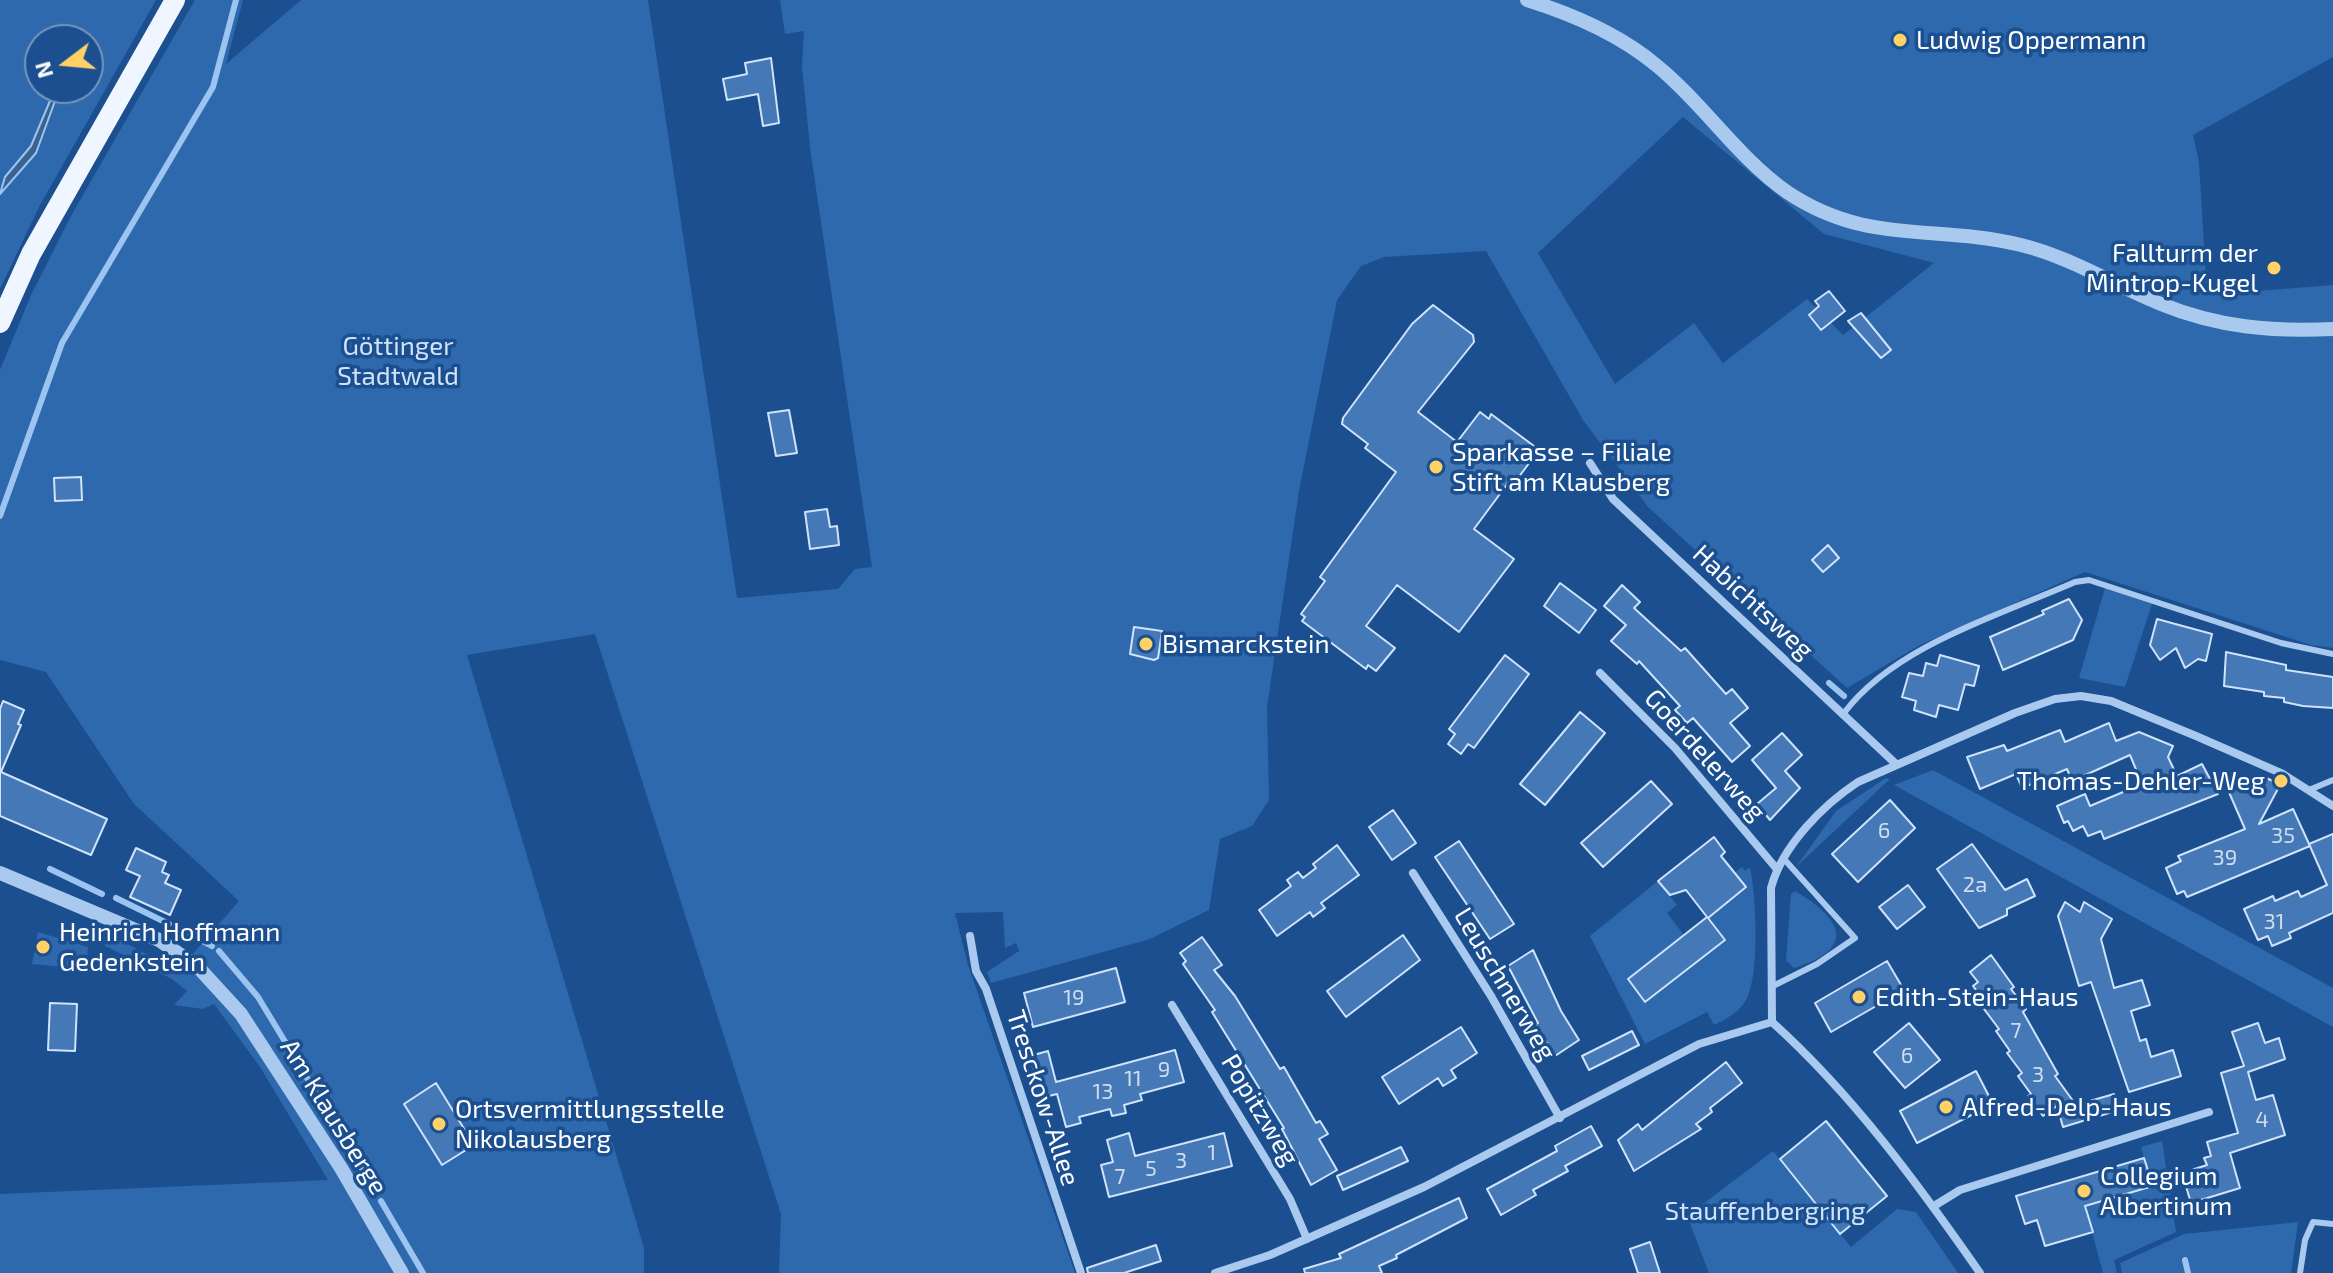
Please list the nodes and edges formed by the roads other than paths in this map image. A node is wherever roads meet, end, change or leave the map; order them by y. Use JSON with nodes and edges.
{"nodes":[{"id":1,"x":175,"y":0,"type":"edge"},
{"id":2,"x":1527,"y":0,"type":"edge"},
{"id":3,"x":0,"y":323,"type":"edge"},
{"id":4,"x":2333,"y":329,"type":"edge"},
{"id":5,"x":1590,"y":463,"type":"dead end"},
{"id":6,"x":2333,"y":654,"type":"edge"},
{"id":7,"x":1600,"y":673,"type":"dead end"},
{"id":8,"x":1844,"y":713,"type":"junction"},
{"id":9,"x":1896,"y":764,"type":"junction"},
{"id":10,"x":2333,"y":780,"type":"edge"},
{"id":11,"x":2309,"y":790,"type":"junction"},
{"id":12,"x":2333,"y":806,"type":"edge"},
{"id":13,"x":1784,"y":859,"type":"junction"},
{"id":14,"x":1776,"y":868,"type":"junction"},
{"id":15,"x":0,"y":873,"type":"edge"},
{"id":16,"x":1413,"y":873,"type":"dead end"},
{"id":17,"x":970,"y":936,"type":"dead end"},
{"id":18,"x":1771,"y":987,"type":"junction"},
{"id":19,"x":1172,"y":1005,"type":"dead end"},
{"id":20,"x":1772,"y":1022,"type":"junction"},
{"id":21,"x":2209,"y":1112,"type":"dead end"},
{"id":22,"x":1560,"y":1118,"type":"junction"},
{"id":23,"x":1934,"y":1206,"type":"junction"},
{"id":24,"x":2333,"y":1224,"type":"edge"},
{"id":25,"x":1307,"y":1239,"type":"junction"},
{"id":26,"x":402,"y":1273,"type":"edge"},
{"id":27,"x":1081,"y":1273,"type":"edge"},
{"id":28,"x":1215,"y":1273,"type":"edge"},
{"id":29,"x":1980,"y":1273,"type":"edge"},
{"id":30,"x":2300,"y":1273,"type":"edge"}],
"edges":[{"from":1,"to":3,"type":"main road"},
{"from":2,"to":4,"type":"street"},
{"from":5,"to":8,"type":"street","name":"Habichtsweg"},
{"from":6,"to":8,"type":"lane"},
{"from":7,"to":14,"type":"street","name":"Goerdelerweg"},
{"from":8,"to":9,"type":"street","name":"Habichtsweg"},
{"from":9,"to":11,"type":"street"},
{"from":9,"to":13,"type":"street"},
{"from":10,"to":11,"type":"lane"},
{"from":11,"to":12,"type":"street"},
{"from":13,"to":14,"type":"street"},
{"from":13,"to":18,"type":"lane"},
{"from":14,"to":18,"type":"street"},
{"from":15,"to":26,"type":"street","name":"Am Klausberge"},
{"from":16,"to":22,"type":"street","name":"Leuschnerweg"},
{"from":17,"to":27,"type":"street","name":"Tresckow-Allee"},
{"from":18,"to":20,"type":"street"},
{"from":19,"to":25,"type":"street","name":"Popitzweg"},
{"from":20,"to":22,"type":"street"},
{"from":20,"to":23,"type":"street"},
{"from":21,"to":23,"type":"street"},
{"from":22,"to":25,"type":"street"},
{"from":23,"to":29,"type":"street"},
{"from":24,"to":30,"type":"lane"},
{"from":25,"to":28,"type":"street"}]}
